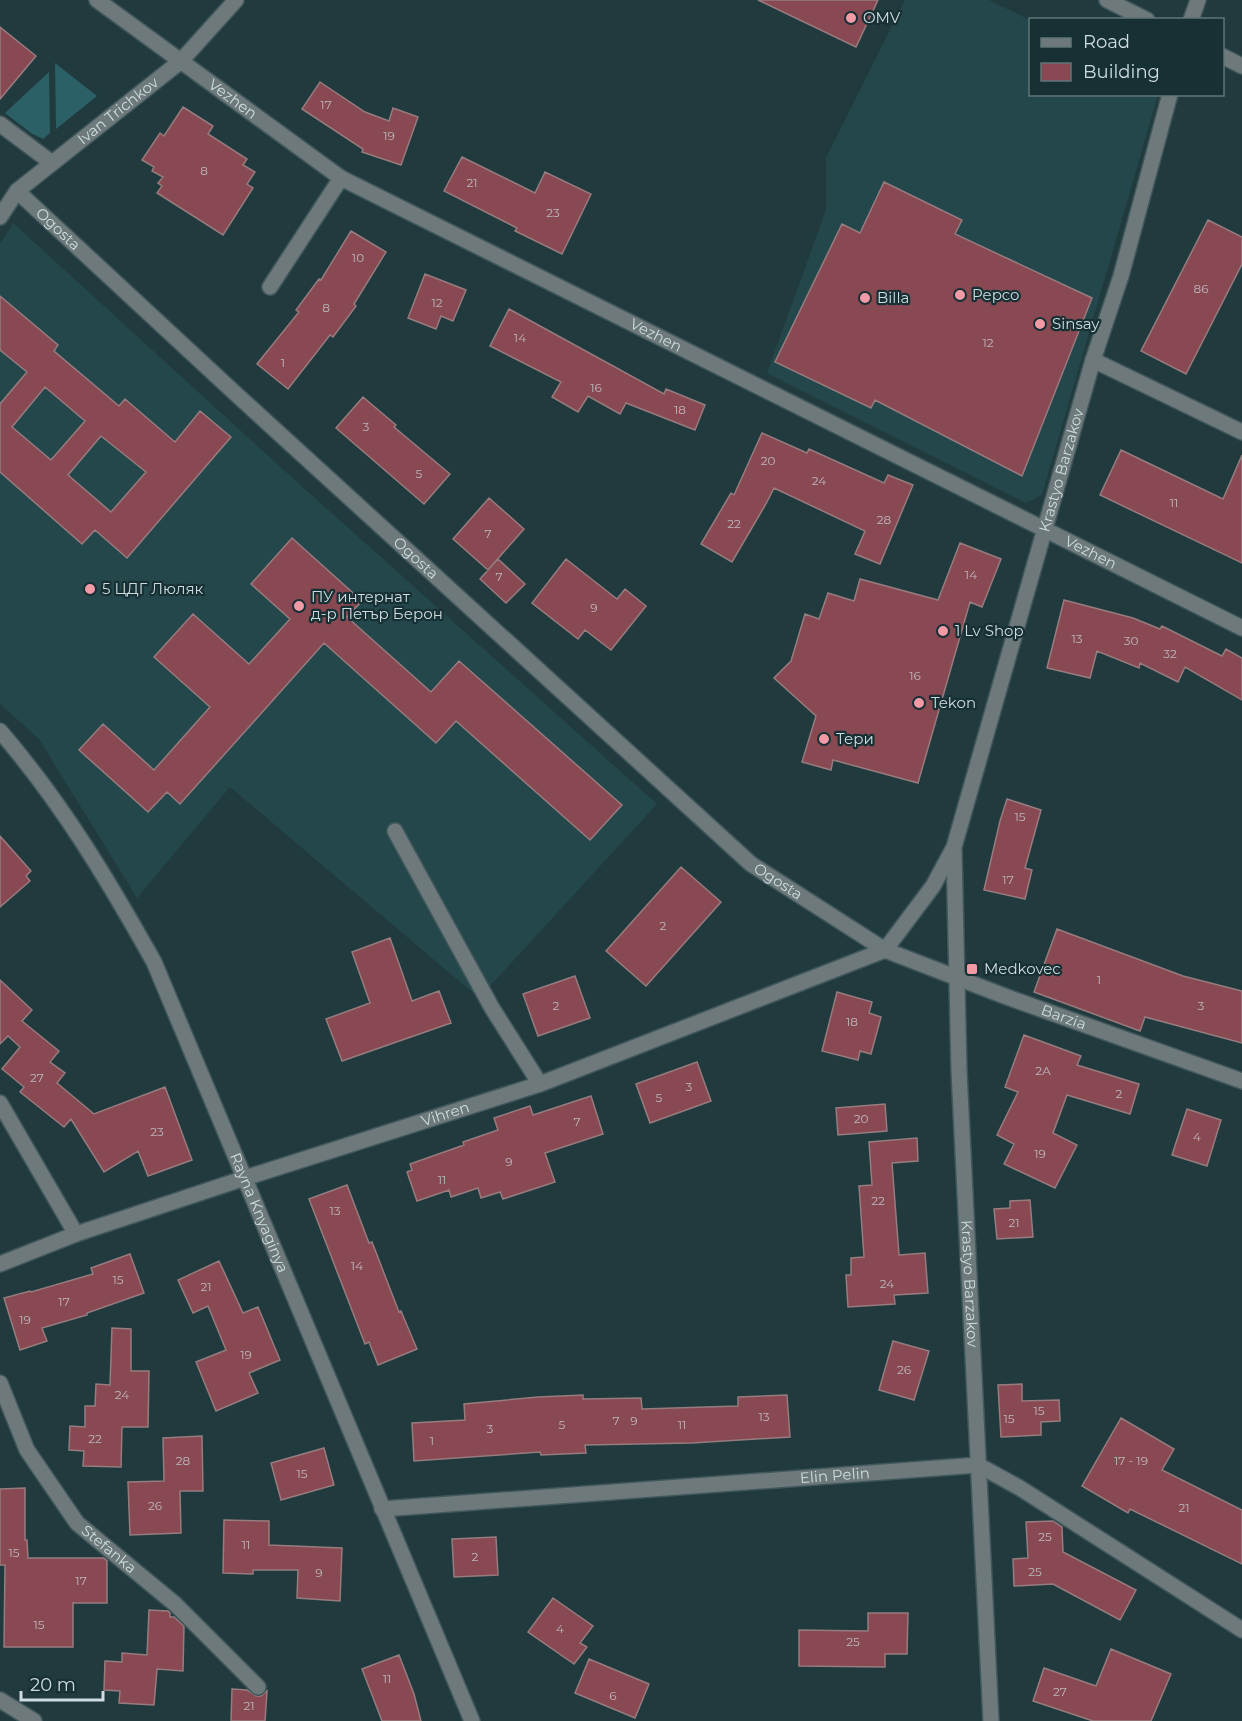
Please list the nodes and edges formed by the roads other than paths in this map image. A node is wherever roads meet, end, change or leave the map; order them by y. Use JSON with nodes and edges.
{"nodes":[{"id":1,"x":97,"y":0,"type":"edge"},
{"id":2,"x":236,"y":0,"type":"edge"},
{"id":3,"x":1107,"y":0,"type":"edge"},
{"id":4,"x":1198,"y":0,"type":"edge"},
{"id":5,"x":1143,"y":18,"type":"edge"},
{"id":6,"x":1192,"y":18,"type":"edge"},
{"id":7,"x":1224,"y":57,"type":"edge"},
{"id":8,"x":181,"y":61,"type":"junction"},
{"id":9,"x":1242,"y":66,"type":"edge"},
{"id":10,"x":1169,"y":96,"type":"edge"},
{"id":11,"x":0,"y":124,"type":"edge"},
{"id":12,"x":52,"y":163,"type":"junction"},
{"id":13,"x":341,"y":178,"type":"junction"},
{"id":14,"x":17,"y":191,"type":"junction"},
{"id":15,"x":0,"y":217,"type":"edge"},
{"id":16,"x":270,"y":287,"type":"dead end"},
{"id":17,"x":1093,"y":360,"type":"junction"},
{"id":18,"x":1242,"y":432,"type":"edge"},
{"id":19,"x":1044,"y":531,"type":"junction"},
{"id":20,"x":1242,"y":628,"type":"edge"},
{"id":21,"x":0,"y":731,"type":"edge"},
{"id":22,"x":395,"y":831,"type":"dead end"},
{"id":23,"x":954,"y":847,"type":"junction"},
{"id":24,"x":885,"y":950,"type":"junction"},
{"id":25,"x":956,"y":978,"type":"junction"},
{"id":26,"x":1242,"y":1081,"type":"edge"},
{"id":27,"x":540,"y":1084,"type":"junction"},
{"id":28,"x":0,"y":1103,"type":"edge"},
{"id":29,"x":245,"y":1178,"type":"junction"},
{"id":30,"x":76,"y":1234,"type":"junction"},
{"id":31,"x":0,"y":1264,"type":"edge"},
{"id":32,"x":0,"y":1383,"type":"edge"},
{"id":33,"x":978,"y":1465,"type":"junction"},
{"id":34,"x":382,"y":1509,"type":"junction"},
{"id":35,"x":1242,"y":1630,"type":"edge"},
{"id":36,"x":258,"y":1687,"type":"dead end"},
{"id":37,"x":0,"y":1700,"type":"edge"},
{"id":38,"x":34,"y":1721,"type":"edge"},
{"id":39,"x":472,"y":1721,"type":"edge"},
{"id":40,"x":991,"y":1721,"type":"edge"}],
"edges":[{"from":1,"to":8,"type":"street","name":"Vezhen"},
{"from":2,"to":8,"type":"street","name":"Ivan Trichkov"},
{"from":3,"to":5,"type":"street"},
{"from":4,"to":6,"type":"street"},
{"from":7,"to":9,"type":"street"},
{"from":8,"to":12,"type":"street","name":"Ivan Trichkov"},
{"from":8,"to":13,"type":"street","name":"Vezhen"},
{"from":10,"to":17,"type":"street","name":"Krastyo Barzakov"},
{"from":11,"to":12,"type":"street"},
{"from":12,"to":14,"type":"street","name":"Ivan Trichkov"},
{"from":13,"to":16,"type":"street"},
{"from":13,"to":19,"type":"street","name":"Vezhen"},
{"from":14,"to":15,"type":"street","name":"Ivan Trichkov"},
{"from":14,"to":24,"type":"street","name":"Ogosta"},
{"from":17,"to":18,"type":"street"},
{"from":17,"to":19,"type":"street","name":"Krastyo Barzakov"},
{"from":19,"to":20,"type":"street","name":"Vezhen"},
{"from":19,"to":23,"type":"street","name":"Krastyo Barzakov"},
{"from":21,"to":29,"type":"street","name":"Rayna Knyaginya"},
{"from":22,"to":27,"type":"street"},
{"from":23,"to":24,"type":"street","name":"Krastyo Barzakov"},
{"from":23,"to":25,"type":"street","name":"Krastyo Barzakov"},
{"from":24,"to":25,"type":"street","name":"Barzia"},
{"from":24,"to":27,"type":"street","name":"Vihren"},
{"from":25,"to":26,"type":"street","name":"Barzia"},
{"from":25,"to":33,"type":"street","name":"Krastyo Barzakov"},
{"from":27,"to":29,"type":"street","name":"Vihren"},
{"from":28,"to":30,"type":"street"},
{"from":29,"to":30,"type":"street","name":"Vihren"},
{"from":29,"to":34,"type":"street","name":"Rayna Knyaginya"},
{"from":30,"to":31,"type":"street","name":"Vihren"},
{"from":32,"to":36,"type":"street","name":"Stefanka"},
{"from":33,"to":34,"type":"street","name":"Elin Pelin"},
{"from":33,"to":35,"type":"street"},
{"from":33,"to":40,"type":"street","name":"Krastyo Barzakov"},
{"from":34,"to":39,"type":"street","name":"Rayna Knyaginya"},
{"from":37,"to":38,"type":"street"}]}
